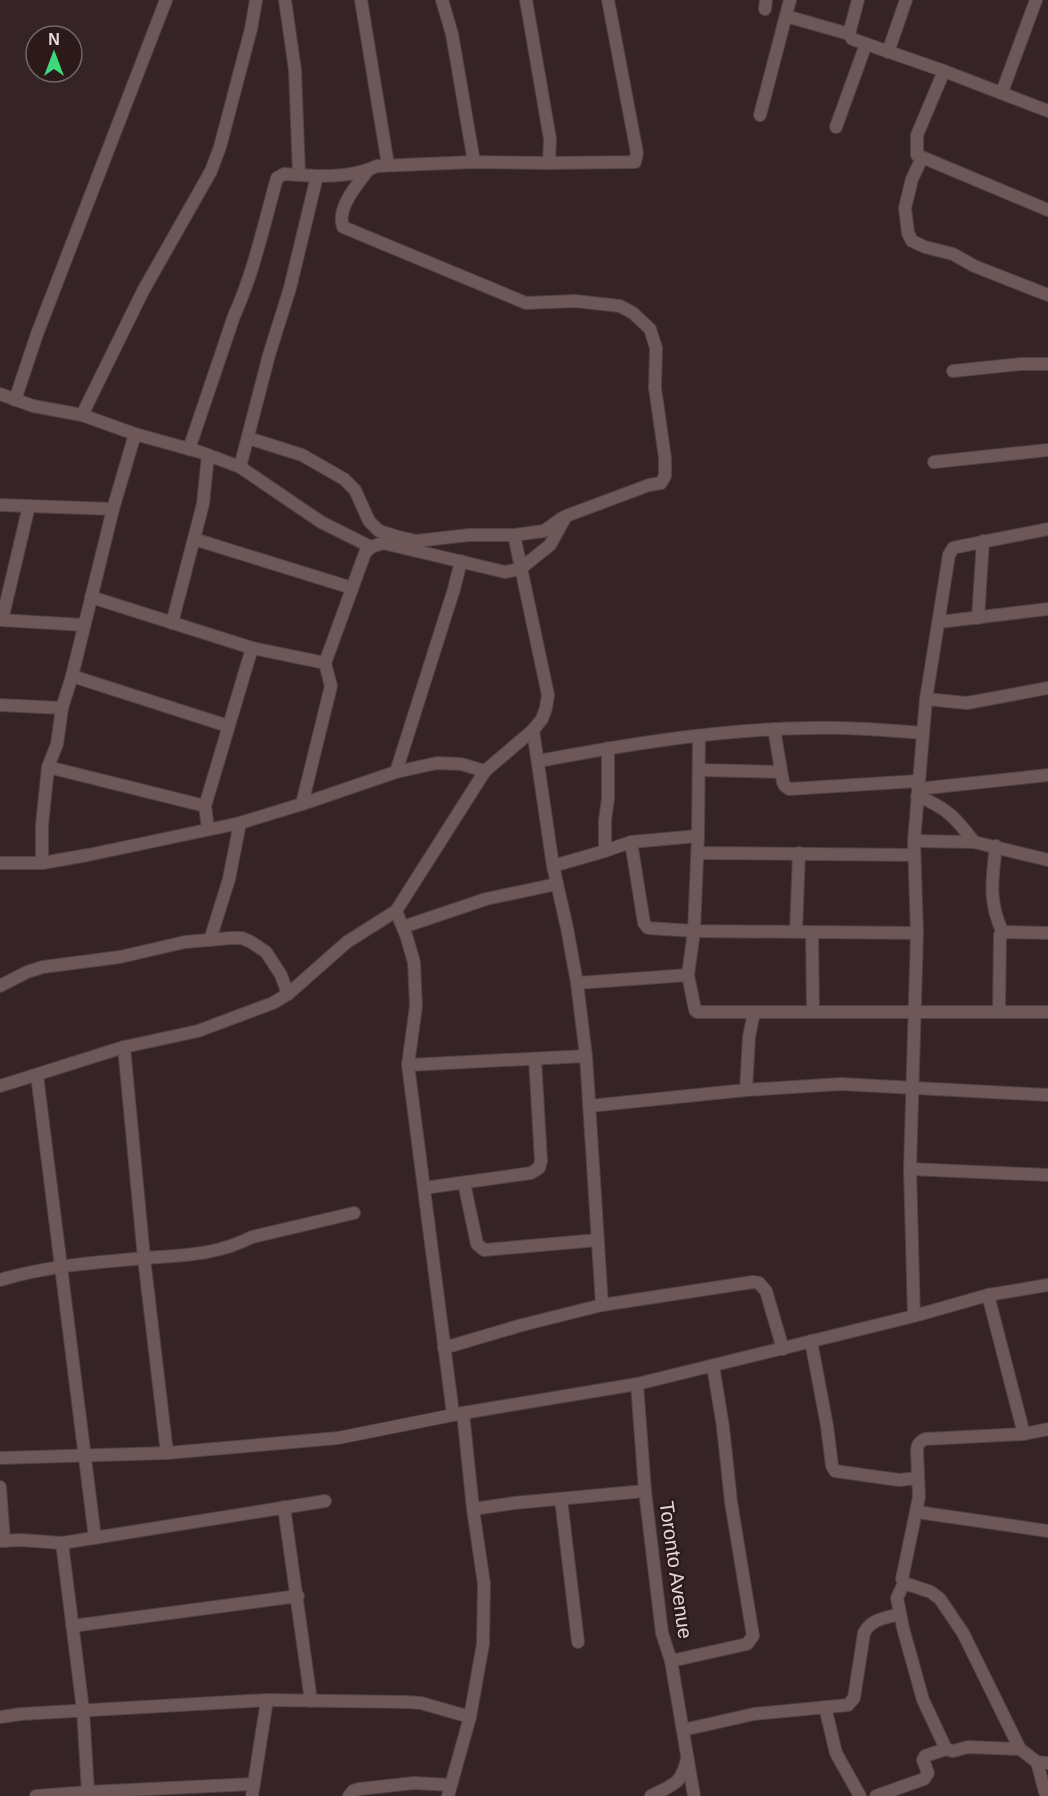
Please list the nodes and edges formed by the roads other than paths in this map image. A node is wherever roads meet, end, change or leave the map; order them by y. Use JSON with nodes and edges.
{"nodes":[{"id":1,"x":166,"y":0,"type":"edge"},
{"id":2,"x":256,"y":0,"type":"edge"},
{"id":3,"x":285,"y":0,"type":"edge"},
{"id":4,"x":361,"y":0,"type":"edge"},
{"id":5,"x":442,"y":0,"type":"edge"},
{"id":6,"x":526,"y":0,"type":"edge"},
{"id":7,"x":608,"y":0,"type":"edge"},
{"id":8,"x":790,"y":0,"type":"edge"},
{"id":9,"x":858,"y":0,"type":"edge"},
{"id":10,"x":906,"y":0,"type":"edge"},
{"id":11,"x":1036,"y":0,"type":"edge"},
{"id":12,"x":786,"y":16,"type":"junction"},
{"id":13,"x":849,"y":34,"type":"junction"},
{"id":14,"x":866,"y":44,"type":"junction"},
{"id":15,"x":888,"y":52,"type":"junction"},
{"id":16,"x":944,"y":71,"type":"junction"},
{"id":17,"x":1002,"y":92,"type":"junction"},
{"id":18,"x":1048,"y":111,"type":"edge"},
{"id":19,"x":760,"y":115,"type":"dead end"},
{"id":20,"x":836,"y":127,"type":"dead end"},
{"id":21,"x":922,"y":158,"type":"junction"},
{"id":22,"x":474,"y":162,"type":"junction"},
{"id":23,"x":549,"y":164,"type":"junction"},
{"id":24,"x":388,"y":165,"type":"junction"},
{"id":25,"x":368,"y":170,"type":"junction"},
{"id":26,"x":299,"y":174,"type":"junction"},
{"id":27,"x":317,"y":176,"type":"junction"},
{"id":28,"x":1048,"y":210,"type":"edge"},
{"id":29,"x":1048,"y":295,"type":"edge"},
{"id":30,"x":1048,"y":364,"type":"edge"},
{"id":31,"x":953,"y":371,"type":"dead end"},
{"id":32,"x":0,"y":394,"type":"edge"},
{"id":33,"x":15,"y":400,"type":"junction"},
{"id":34,"x":82,"y":415,"type":"junction"},
{"id":35,"x":135,"y":434,"type":"junction"},
{"id":36,"x":248,"y":438,"type":"junction"},
{"id":37,"x":189,"y":449,"type":"junction"},
{"id":38,"x":1048,"y":450,"type":"edge"},
{"id":39,"x":208,"y":455,"type":"junction"},
{"id":40,"x":934,"y":462,"type":"dead end"},
{"id":41,"x":240,"y":467,"type":"junction"},
{"id":42,"x":0,"y":505,"type":"edge"},
{"id":43,"x":29,"y":506,"type":"junction"},
{"id":44,"x":113,"y":509,"type":"junction"},
{"id":45,"x":566,"y":516,"type":"junction"},
{"id":46,"x":1048,"y":529,"type":"edge"},
{"id":47,"x":514,"y":535,"type":"junction"},
{"id":48,"x":194,"y":540,"type":"junction"},
{"id":49,"x":983,"y":542,"type":"junction"},
{"id":50,"x":371,"y":547,"type":"junction"},
{"id":51,"x":460,"y":561,"type":"junction"},
{"id":52,"x":520,"y":569,"type":"junction"},
{"id":53,"x":352,"y":588,"type":"junction"},
{"id":54,"x":91,"y":597,"type":"junction"},
{"id":55,"x":1048,"y":609,"type":"edge"},
{"id":56,"x":978,"y":618,"type":"junction"},
{"id":57,"x":1,"y":620,"type":"edge"},
{"id":58,"x":939,"y":622,"type":"junction"},
{"id":59,"x":172,"y":624,"type":"junction"},
{"id":60,"x":84,"y":625,"type":"junction"},
{"id":61,"x":252,"y":648,"type":"junction"},
{"id":62,"x":325,"y":663,"type":"junction"},
{"id":63,"x":72,"y":676,"type":"junction"},
{"id":64,"x":1048,"y":688,"type":"edge"},
{"id":65,"x":926,"y":699,"type":"junction"},
{"id":66,"x":0,"y":705,"type":"edge"},
{"id":67,"x":62,"y":708,"type":"junction"},
{"id":68,"x":228,"y":726,"type":"junction"},
{"id":69,"x":774,"y":729,"type":"junction"},
{"id":70,"x":533,"y":730,"type":"junction"},
{"id":71,"x":922,"y":733,"type":"junction"},
{"id":72,"x":699,"y":736,"type":"junction"},
{"id":73,"x":608,"y":748,"type":"junction"},
{"id":74,"x":538,"y":761,"type":"junction"},
{"id":75,"x":48,"y":767,"type":"junction"},
{"id":76,"x":700,"y":770,"type":"junction"},
{"id":77,"x":485,"y":771,"type":"junction"},
{"id":78,"x":396,"y":772,"type":"junction"},
{"id":79,"x":781,"y":772,"type":"junction"},
{"id":80,"x":1048,"y":775,"type":"edge"},
{"id":81,"x":918,"y":789,"type":"junction"},
{"id":82,"x":302,"y":804,"type":"junction"},
{"id":83,"x":205,"y":806,"type":"junction"},
{"id":84,"x":240,"y":823,"type":"junction"},
{"id":85,"x":208,"y":829,"type":"junction"},
{"id":86,"x":698,"y":836,"type":"junction"},
{"id":87,"x":914,"y":841,"type":"junction"},
{"id":88,"x":631,"y":842,"type":"junction"},
{"id":89,"x":974,"y":842,"type":"junction"},
{"id":90,"x":996,"y":846,"type":"junction"},
{"id":91,"x":605,"y":851,"type":"junction"},
{"id":92,"x":698,"y":853,"type":"junction"},
{"id":93,"x":799,"y":853,"type":"junction"},
{"id":94,"x":914,"y":855,"type":"junction"},
{"id":95,"x":1048,"y":860,"type":"edge"},
{"id":96,"x":0,"y":863,"type":"edge"},
{"id":97,"x":42,"y":863,"type":"junction"},
{"id":98,"x":553,"y":866,"type":"junction"},
{"id":99,"x":557,"y":884,"type":"junction"},
{"id":100,"x":396,"y":911,"type":"junction"},
{"id":101,"x":403,"y":927,"type":"junction"},
{"id":102,"x":694,"y":931,"type":"junction"},
{"id":103,"x":796,"y":931,"type":"junction"},
{"id":104,"x":812,"y":932,"type":"junction"},
{"id":105,"x":917,"y":933,"type":"junction"},
{"id":106,"x":1003,"y":933,"type":"junction"},
{"id":107,"x":1048,"y":933,"type":"edge"},
{"id":108,"x":210,"y":940,"type":"junction"},
{"id":109,"x":688,"y":975,"type":"junction"},
{"id":110,"x":577,"y":983,"type":"junction"},
{"id":111,"x":0,"y":986,"type":"edge"},
{"id":112,"x":288,"y":994,"type":"junction"},
{"id":113,"x":754,"y":1011,"type":"junction"},
{"id":114,"x":916,"y":1011,"type":"junction"},
{"id":115,"x":999,"y":1011,"type":"junction"},
{"id":116,"x":813,"y":1012,"type":"junction"},
{"id":117,"x":1048,"y":1012,"type":"edge"},
{"id":118,"x":124,"y":1047,"type":"junction"},
{"id":119,"x":586,"y":1056,"type":"junction"},
{"id":120,"x":535,"y":1059,"type":"junction"},
{"id":121,"x":408,"y":1065,"type":"junction"},
{"id":122,"x":37,"y":1075,"type":"junction"},
{"id":123,"x":0,"y":1086,"type":"edge"},
{"id":124,"x":913,"y":1087,"type":"junction"},
{"id":125,"x":746,"y":1090,"type":"junction"},
{"id":126,"x":1048,"y":1095,"type":"edge"},
{"id":127,"x":589,"y":1106,"type":"junction"},
{"id":128,"x":910,"y":1169,"type":"junction"},
{"id":129,"x":1048,"y":1175,"type":"edge"},
{"id":130,"x":464,"y":1183,"type":"junction"},
{"id":131,"x":424,"y":1188,"type":"junction"},
{"id":132,"x":354,"y":1213,"type":"dead end"},
{"id":133,"x":598,"y":1240,"type":"junction"},
{"id":134,"x":144,"y":1258,"type":"junction"},
{"id":135,"x":62,"y":1267,"type":"junction"},
{"id":136,"x":0,"y":1280,"type":"edge"},
{"id":137,"x":1048,"y":1285,"type":"edge"},
{"id":138,"x":988,"y":1295,"type":"junction"},
{"id":139,"x":602,"y":1305,"type":"junction"},
{"id":140,"x":914,"y":1316,"type":"junction"},
{"id":141,"x":811,"y":1341,"type":"junction"},
{"id":142,"x":444,"y":1348,"type":"junction"},
{"id":143,"x":783,"y":1349,"type":"junction"},
{"id":144,"x":713,"y":1366,"type":"junction"},
{"id":145,"x":637,"y":1383,"type":"junction"},
{"id":146,"x":458,"y":1414,"type":"junction"},
{"id":147,"x":1048,"y":1429,"type":"edge"},
{"id":148,"x":1024,"y":1434,"type":"junction"},
{"id":149,"x":167,"y":1453,"type":"junction"},
{"id":150,"x":86,"y":1457,"type":"junction"},
{"id":151,"x":0,"y":1458,"type":"edge"},
{"id":152,"x":918,"y":1478,"type":"junction"},
{"id":153,"x":0,"y":1487,"type":"edge"},
{"id":154,"x":645,"y":1491,"type":"junction"},
{"id":155,"x":561,"y":1499,"type":"junction"},
{"id":156,"x":325,"y":1501,"type":"dead end"},
{"id":157,"x":285,"y":1507,"type":"junction"},
{"id":158,"x":473,"y":1509,"type":"junction"},
{"id":159,"x":916,"y":1512,"type":"junction"},
{"id":160,"x":1048,"y":1531,"type":"edge"},
{"id":161,"x":95,"y":1538,"type":"junction"},
{"id":162,"x":2,"y":1541,"type":"edge"},
{"id":163,"x":62,"y":1543,"type":"junction"},
{"id":164,"x":903,"y":1583,"type":"junction"},
{"id":165,"x":298,"y":1596,"type":"junction"},
{"id":166,"x":900,"y":1614,"type":"junction"},
{"id":167,"x":72,"y":1626,"type":"junction"},
{"id":168,"x":578,"y":1642,"type":"dead end"},
{"id":169,"x":671,"y":1661,"type":"junction"},
{"id":170,"x":267,"y":1700,"type":"junction"},
{"id":171,"x":311,"y":1701,"type":"junction"},
{"id":172,"x":825,"y":1707,"type":"junction"},
{"id":173,"x":83,"y":1710,"type":"junction"},
{"id":174,"x":0,"y":1717,"type":"edge"},
{"id":175,"x":470,"y":1717,"type":"junction"},
{"id":176,"x":683,"y":1730,"type":"junction"},
{"id":177,"x":946,"y":1749,"type":"junction"},
{"id":178,"x":1020,"y":1749,"type":"junction"},
{"id":179,"x":688,"y":1753,"type":"junction"},
{"id":180,"x":1042,"y":1763,"type":"edge"},
{"id":181,"x":253,"y":1790,"type":"edge"},
{"id":182,"x":449,"y":1790,"type":"edge"},
{"id":183,"x":96,"y":1793,"type":"edge"},
{"id":184,"x":36,"y":1796,"type":"edge"},
{"id":185,"x":350,"y":1796,"type":"edge"},
{"id":186,"x":651,"y":1796,"type":"edge"},
{"id":187,"x":694,"y":1796,"type":"edge"},
{"id":188,"x":860,"y":1796,"type":"edge"},
{"id":189,"x":876,"y":1796,"type":"edge"},
{"id":190,"x":1048,"y":1796,"type":"edge"}],
"edges":[{"from":1,"to":33,"type":"street"},
{"from":2,"to":34,"type":"street"},
{"from":3,"to":26,"type":"street"},
{"from":4,"to":24,"type":"street"},
{"from":5,"to":22,"type":"street"},
{"from":6,"to":23,"type":"street"},
{"from":7,"to":23,"type":"street"},
{"from":8,"to":12,"type":"street"},
{"from":9,"to":13,"type":"street"},
{"from":10,"to":15,"type":"street"},
{"from":11,"to":17,"type":"street"},
{"from":12,"to":13,"type":"street"},
{"from":12,"to":19,"type":"street"},
{"from":13,"to":14,"type":"street"},
{"from":14,"to":15,"type":"street"},
{"from":14,"to":20,"type":"street"},
{"from":15,"to":16,"type":"street"},
{"from":16,"to":17,"type":"street"},
{"from":16,"to":21,"type":"street"},
{"from":17,"to":18,"type":"street"},
{"from":21,"to":28,"type":"street"},
{"from":21,"to":29,"type":"street"},
{"from":22,"to":23,"type":"street"},
{"from":22,"to":24,"type":"street"},
{"from":24,"to":25,"type":"street"},
{"from":25,"to":27,"type":"street"},
{"from":25,"to":45,"type":"street"},
{"from":26,"to":27,"type":"street"},
{"from":26,"to":37,"type":"street"},
{"from":27,"to":36,"type":"street"},
{"from":30,"to":31,"type":"street"},
{"from":32,"to":33,"type":"street"},
{"from":33,"to":34,"type":"street"},
{"from":34,"to":35,"type":"street"},
{"from":35,"to":37,"type":"street"},
{"from":35,"to":44,"type":"street"},
{"from":36,"to":41,"type":"street"},
{"from":36,"to":47,"type":"street"},
{"from":37,"to":39,"type":"street"},
{"from":38,"to":40,"type":"street"},
{"from":39,"to":41,"type":"street"},
{"from":39,"to":48,"type":"street"},
{"from":41,"to":50,"type":"street"},
{"from":42,"to":43,"type":"street"},
{"from":43,"to":44,"type":"street"},
{"from":43,"to":57,"type":"street"},
{"from":44,"to":54,"type":"street"},
{"from":45,"to":47,"type":"street"},
{"from":45,"to":52,"type":"street"},
{"from":46,"to":49,"type":"street"},
{"from":47,"to":52,"type":"street"},
{"from":48,"to":53,"type":"street"},
{"from":48,"to":59,"type":"street"},
{"from":49,"to":56,"type":"street"},
{"from":49,"to":58,"type":"street"},
{"from":50,"to":51,"type":"street"},
{"from":50,"to":53,"type":"street"},
{"from":51,"to":52,"type":"street"},
{"from":51,"to":78,"type":"street"},
{"from":52,"to":70,"type":"street"},
{"from":53,"to":62,"type":"street"},
{"from":54,"to":59,"type":"street"},
{"from":54,"to":60,"type":"street"},
{"from":55,"to":56,"type":"street"},
{"from":56,"to":58,"type":"street"},
{"from":57,"to":60,"type":"street"},
{"from":58,"to":65,"type":"street"},
{"from":59,"to":61,"type":"street"},
{"from":60,"to":63,"type":"street"},
{"from":61,"to":62,"type":"street"},
{"from":61,"to":68,"type":"street"},
{"from":62,"to":82,"type":"street"},
{"from":63,"to":67,"type":"street"},
{"from":63,"to":68,"type":"street"},
{"from":64,"to":65,"type":"street"},
{"from":65,"to":71,"type":"street"},
{"from":66,"to":67,"type":"street"},
{"from":67,"to":75,"type":"street"},
{"from":68,"to":83,"type":"street"},
{"from":69,"to":71,"type":"street"},
{"from":69,"to":72,"type":"street"},
{"from":69,"to":79,"type":"street"},
{"from":70,"to":74,"type":"street"},
{"from":70,"to":77,"type":"street"},
{"from":71,"to":81,"type":"street"},
{"from":72,"to":73,"type":"street"},
{"from":72,"to":76,"type":"street"},
{"from":73,"to":74,"type":"street"},
{"from":73,"to":91,"type":"street"},
{"from":74,"to":98,"type":"street"},
{"from":75,"to":83,"type":"street"},
{"from":75,"to":97,"type":"street"},
{"from":76,"to":79,"type":"street"},
{"from":76,"to":86,"type":"street"},
{"from":77,"to":78,"type":"street"},
{"from":77,"to":100,"type":"street"},
{"from":78,"to":82,"type":"street"},
{"from":79,"to":81,"type":"street"},
{"from":80,"to":81,"type":"street"},
{"from":81,"to":87,"type":"street"},
{"from":81,"to":89,"type":"street"},
{"from":82,"to":84,"type":"street"},
{"from":83,"to":85,"type":"street"},
{"from":84,"to":85,"type":"street"},
{"from":84,"to":108,"type":"street"},
{"from":85,"to":97,"type":"street"},
{"from":86,"to":88,"type":"street"},
{"from":86,"to":92,"type":"street"},
{"from":87,"to":89,"type":"street"},
{"from":87,"to":94,"type":"street"},
{"from":88,"to":91,"type":"street"},
{"from":88,"to":102,"type":"street"},
{"from":89,"to":90,"type":"street"},
{"from":90,"to":95,"type":"street"},
{"from":90,"to":106,"type":"street"},
{"from":91,"to":98,"type":"street"},
{"from":92,"to":93,"type":"street"},
{"from":92,"to":102,"type":"street"},
{"from":93,"to":94,"type":"street"},
{"from":93,"to":103,"type":"street"},
{"from":94,"to":105,"type":"street"},
{"from":96,"to":97,"type":"street"},
{"from":98,"to":99,"type":"street"},
{"from":99,"to":101,"type":"street"},
{"from":99,"to":110,"type":"street"},
{"from":100,"to":101,"type":"street"},
{"from":100,"to":112,"type":"street"},
{"from":101,"to":121,"type":"street"},
{"from":102,"to":103,"type":"street"},
{"from":102,"to":109,"type":"street"},
{"from":103,"to":104,"type":"street"},
{"from":104,"to":105,"type":"street"},
{"from":104,"to":116,"type":"street"},
{"from":105,"to":114,"type":"street"},
{"from":106,"to":107,"type":"street"},
{"from":106,"to":115,"type":"street"},
{"from":108,"to":111,"type":"street"},
{"from":108,"to":112,"type":"street"},
{"from":109,"to":110,"type":"street"},
{"from":109,"to":113,"type":"street"},
{"from":110,"to":119,"type":"street"},
{"from":112,"to":118,"type":"street"},
{"from":113,"to":116,"type":"street"},
{"from":113,"to":125,"type":"street"},
{"from":114,"to":115,"type":"street"},
{"from":114,"to":116,"type":"street"},
{"from":114,"to":124,"type":"street"},
{"from":115,"to":117,"type":"street"},
{"from":118,"to":122,"type":"street"},
{"from":118,"to":134,"type":"street"},
{"from":119,"to":120,"type":"street"},
{"from":119,"to":127,"type":"street"},
{"from":120,"to":121,"type":"street"},
{"from":120,"to":130,"type":"street"},
{"from":121,"to":131,"type":"street"},
{"from":122,"to":123,"type":"street"},
{"from":122,"to":135,"type":"street"},
{"from":124,"to":125,"type":"street"},
{"from":124,"to":126,"type":"street"},
{"from":124,"to":128,"type":"street"},
{"from":125,"to":127,"type":"street"},
{"from":127,"to":133,"type":"street"},
{"from":128,"to":129,"type":"street"},
{"from":128,"to":140,"type":"street"},
{"from":130,"to":131,"type":"street"},
{"from":130,"to":133,"type":"street"},
{"from":131,"to":142,"type":"street"},
{"from":132,"to":134,"type":"street"},
{"from":133,"to":139,"type":"street"},
{"from":134,"to":135,"type":"street"},
{"from":134,"to":149,"type":"street"},
{"from":135,"to":136,"type":"street"},
{"from":135,"to":150,"type":"street"},
{"from":137,"to":138,"type":"street"},
{"from":138,"to":140,"type":"street"},
{"from":138,"to":148,"type":"street"},
{"from":139,"to":142,"type":"street"},
{"from":139,"to":143,"type":"street"},
{"from":140,"to":141,"type":"street"},
{"from":141,"to":143,"type":"street"},
{"from":141,"to":152,"type":"street"},
{"from":142,"to":146,"type":"street"},
{"from":143,"to":144,"type":"street"},
{"from":144,"to":145,"type":"street"},
{"from":144,"to":169,"type":"street"},
{"from":145,"to":146,"type":"street"},
{"from":145,"to":154,"type":"street","name":"Toronto Avenue"},
{"from":146,"to":149,"type":"street"},
{"from":146,"to":158,"type":"street"},
{"from":147,"to":148,"type":"street"},
{"from":148,"to":152,"type":"street"},
{"from":149,"to":150,"type":"street"},
{"from":150,"to":151,"type":"street"},
{"from":150,"to":161,"type":"street"},
{"from":152,"to":159,"type":"street"},
{"from":153,"to":162,"type":"street"},
{"from":154,"to":155,"type":"street"},
{"from":154,"to":169,"type":"street","name":"Toronto Avenue"},
{"from":155,"to":158,"type":"street"},
{"from":155,"to":168,"type":"street"},
{"from":156,"to":157,"type":"street"},
{"from":157,"to":161,"type":"street"},
{"from":157,"to":165,"type":"street"},
{"from":158,"to":175,"type":"street"},
{"from":159,"to":160,"type":"street"},
{"from":159,"to":164,"type":"street"},
{"from":161,"to":163,"type":"street"},
{"from":162,"to":163,"type":"street"},
{"from":163,"to":167,"type":"street"},
{"from":164,"to":166,"type":"street"},
{"from":164,"to":178,"type":"street"},
{"from":165,"to":167,"type":"street"},
{"from":165,"to":171,"type":"street"},
{"from":166,"to":172,"type":"street"},
{"from":166,"to":177,"type":"street"},
{"from":167,"to":173,"type":"street"},
{"from":169,"to":176,"type":"street","name":"Toronto Avenue"},
{"from":170,"to":171,"type":"street"},
{"from":170,"to":173,"type":"street"},
{"from":170,"to":181,"type":"street"},
{"from":171,"to":175,"type":"street"},
{"from":172,"to":176,"type":"street"},
{"from":172,"to":188,"type":"street"},
{"from":173,"to":174,"type":"street"},
{"from":173,"to":183,"type":"street"},
{"from":175,"to":182,"type":"street"},
{"from":176,"to":179,"type":"street","name":"Toronto Avenue"},
{"from":177,"to":178,"type":"street"},
{"from":177,"to":189,"type":"street"},
{"from":178,"to":180,"type":"street"},
{"from":179,"to":186,"type":"street"},
{"from":179,"to":187,"type":"street","name":"Toronto Avenue"},
{"from":180,"to":190,"type":"street"},
{"from":181,"to":183,"type":"street"},
{"from":182,"to":185,"type":"street"},
{"from":183,"to":184,"type":"street"}]}
